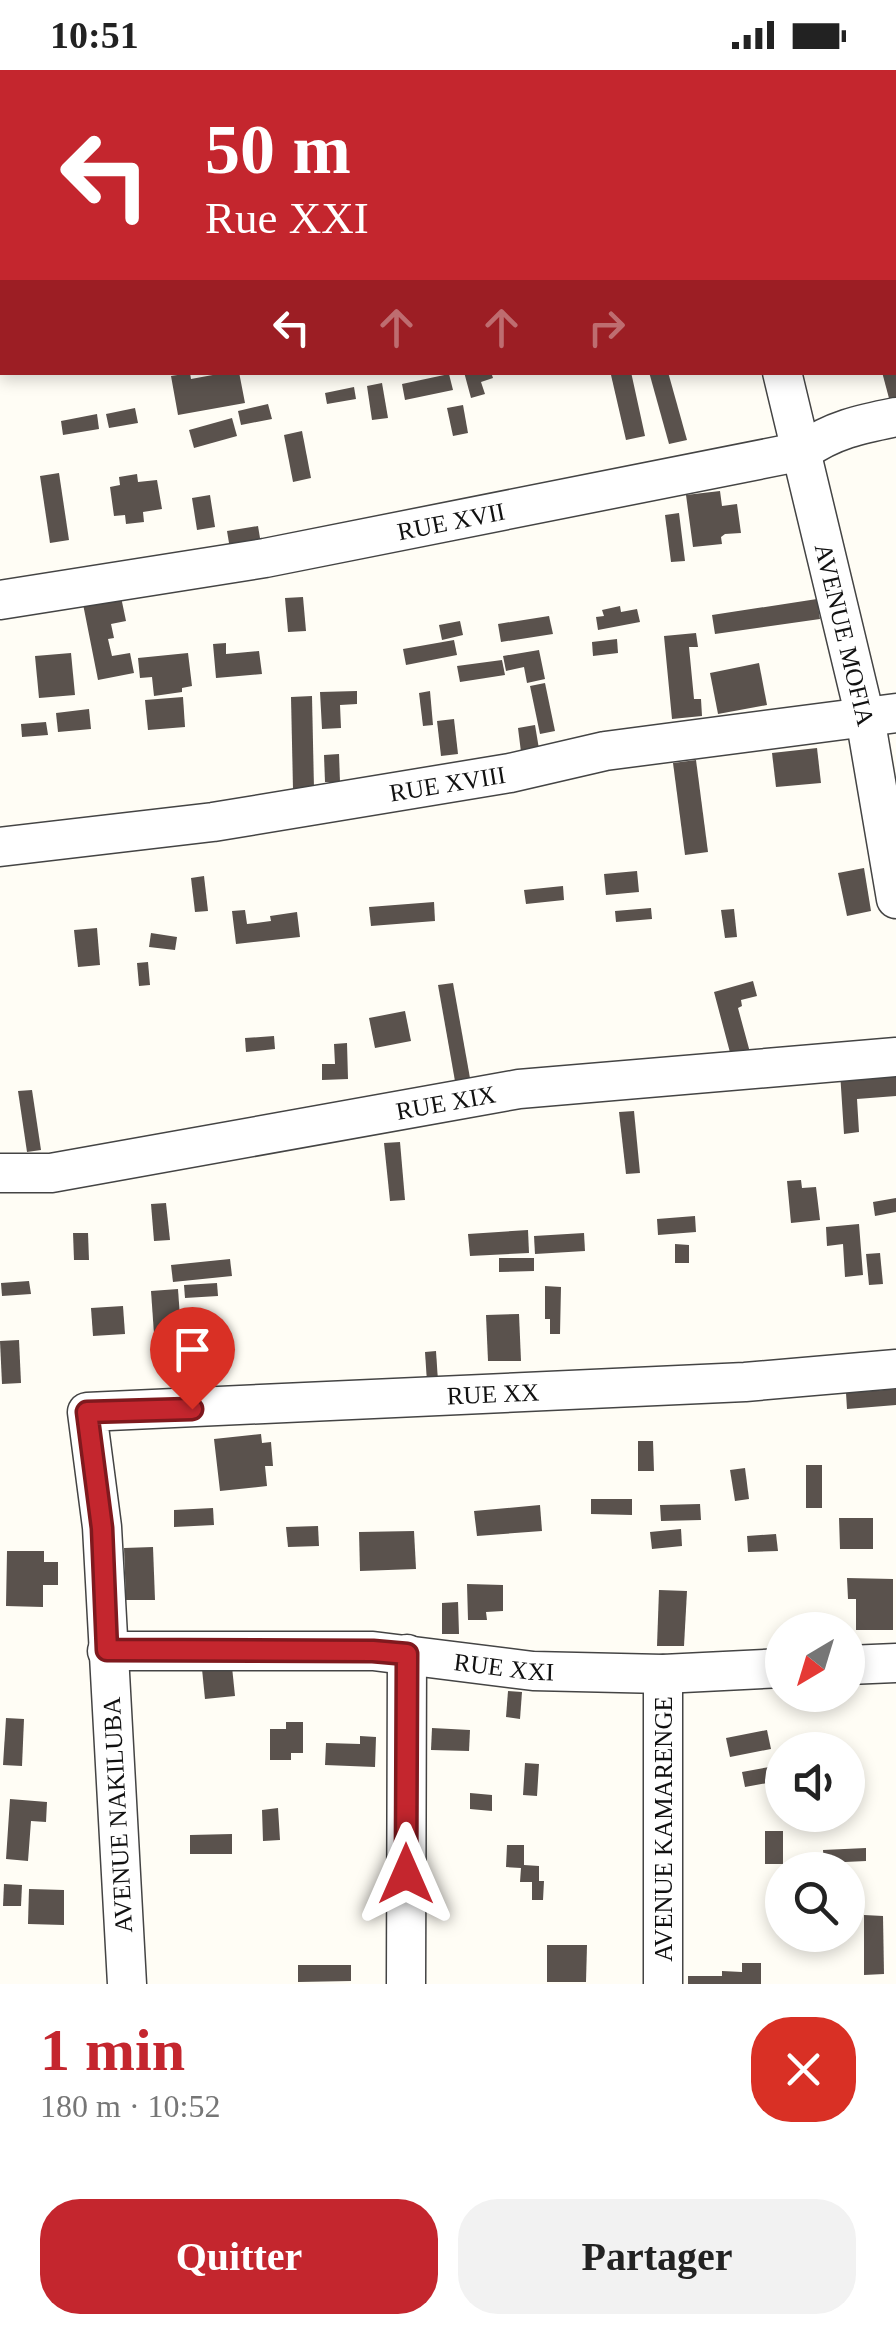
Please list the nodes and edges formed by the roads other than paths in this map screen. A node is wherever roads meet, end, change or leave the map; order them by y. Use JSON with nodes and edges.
{"nodes":[{"id":1,"x":783,"y":375,"type":"edge"},
{"id":2,"x":896,"y":418,"type":"edge"},
{"id":3,"x":803,"y":452,"type":"junction"},
{"id":4,"x":0,"y":600,"type":"edge"},
{"id":5,"x":880,"y":715,"type":"edge"},
{"id":6,"x":0,"y":848,"type":"edge"},
{"id":7,"x":896,"y":899,"type":"edge"},
{"id":8,"x":896,"y":1057,"type":"edge"},
{"id":9,"x":0,"y":1173,"type":"edge"},
{"id":10,"x":896,"y":1369,"type":"edge"},
{"id":11,"x":91,"y":1410,"type":"joint"},
{"id":12,"x":107,"y":1650,"type":"junction"},
{"id":13,"x":407,"y":1654,"type":"junction"},
{"id":14,"x":896,"y":1663,"type":"edge"},
{"id":15,"x":865,"y":1665,"type":"edge"},
{"id":16,"x":765,"y":1669,"type":"edge"},
{"id":17,"x":662,"y":1674,"type":"junction"},
{"id":18,"x":127,"y":1984,"type":"edge"},
{"id":19,"x":406,"y":1984,"type":"edge"},
{"id":20,"x":664,"y":1984,"type":"edge"}],
"edges":[{"from":1,"to":3,"type":"street","name":"AVENUE MOFIA"},
{"from":2,"to":3,"type":"street","name":"RUE XVII"},
{"from":3,"to":4,"type":"street","name":"RUE XVII"},
{"from":3,"to":5,"type":"street","name":"AVENUE MOFIA"},
{"from":5,"to":6,"type":"street","name":"RUE XVIII"},
{"from":5,"to":7,"type":"street","name":"AVENUE MOFIA"},
{"from":8,"to":9,"type":"street","name":"RUE XIX"},
{"from":10,"to":11,"type":"street","name":"RUE XX"},
{"from":11,"to":12,"type":"street","name":"AVENUE NAKILUBA"},
{"from":12,"to":13,"type":"street","name":"RUE XXI"},
{"from":12,"to":18,"type":"street","name":"AVENUE NAKILUBA"},
{"from":13,"to":17,"type":"street","name":"RUE XXI"},
{"from":13,"to":19,"type":"street"},
{"from":14,"to":15,"type":"street"},
{"from":16,"to":17,"type":"street","name":"RUE XXI"},
{"from":17,"to":20,"type":"street","name":"AVENUE KAMARENGE"}]}
